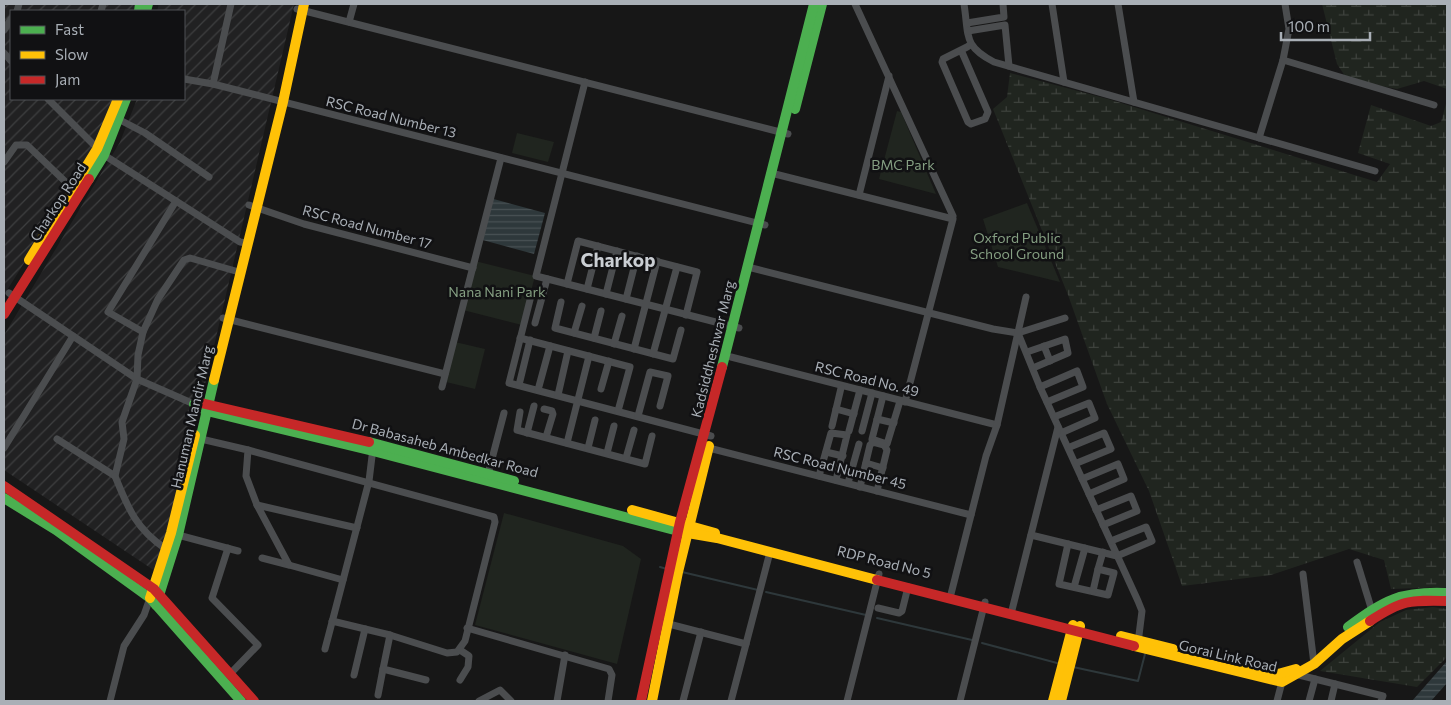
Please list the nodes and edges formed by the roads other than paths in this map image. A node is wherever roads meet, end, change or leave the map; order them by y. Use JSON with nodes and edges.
{"nodes":[{"id":1,"x":231,"y":4,"type":"edge"},
{"id":2,"x":354,"y":4,"type":"edge"},
{"id":3,"x":814,"y":4,"type":"edge"},
{"id":4,"x":822,"y":4,"type":"edge"},
{"id":5,"x":855,"y":4,"type":"edge"},
{"id":6,"x":964,"y":4,"type":"edge"},
{"id":7,"x":1003,"y":4,"type":"edge"},
{"id":8,"x":1052,"y":4,"type":"edge"},
{"id":9,"x":1118,"y":4,"type":"edge"},
{"id":10,"x":1284,"y":4,"type":"edge"},
{"id":11,"x":300,"y":7,"type":"edge"},
{"id":12,"x":349,"y":22,"type":"junction"},
{"id":13,"x":968,"y":27,"type":"junction"},
{"id":14,"x":970,"y":45,"type":"junction"},
{"id":15,"x":962,"y":50,"type":"junction"},
{"id":16,"x":1283,"y":60,"type":"junction"},
{"id":17,"x":1009,"y":66,"type":"junction"},
{"id":18,"x":889,"y":76,"type":"junction"},
{"id":19,"x":185,"y":79,"type":"edge"},
{"id":20,"x":585,"y":82,"type":"junction"},
{"id":21,"x":1064,"y":82,"type":"junction"},
{"id":22,"x":213,"y":84,"type":"junction"},
{"id":23,"x":49,"y":100,"type":"edge"},
{"id":24,"x":118,"y":100,"type":"edge"},
{"id":25,"x":126,"y":100,"type":"edge"},
{"id":26,"x":280,"y":101,"type":"junction"},
{"id":27,"x":1134,"y":102,"type":"junction"},
{"id":28,"x":1434,"y":105,"type":"dead end"},
{"id":29,"x":120,"y":120,"type":"junction"},
{"id":30,"x":785,"y":133,"type":"junction"},
{"id":31,"x":1259,"y":138,"type":"junction"},
{"id":32,"x":101,"y":152,"type":"junction"},
{"id":33,"x":501,"y":158,"type":"junction"},
{"id":34,"x":4,"y":162,"type":"edge"},
{"id":35,"x":1375,"y":171,"type":"dead end"},
{"id":36,"x":562,"y":173,"type":"junction"},
{"id":37,"x":775,"y":174,"type":"junction"},
{"id":38,"x":209,"y":177,"type":"dead end"},
{"id":39,"x":73,"y":189,"type":"junction"},
{"id":40,"x":859,"y":195,"type":"junction"},
{"id":41,"x":176,"y":201,"type":"junction"},
{"id":42,"x":252,"y":206,"type":"junction"},
{"id":43,"x":953,"y":216,"type":"dead end"},
{"id":44,"x":762,"y":224,"type":"junction"},
{"id":45,"x":244,"y":243,"type":"junction"},
{"id":46,"x":598,"y":246,"type":"junction"},
{"id":47,"x":617,"y":251,"type":"junction"},
{"id":48,"x":637,"y":256,"type":"junction"},
{"id":49,"x":657,"y":262,"type":"junction"},
{"id":50,"x":677,"y":266,"type":"junction"},
{"id":51,"x":473,"y":268,"type":"junction"},
{"id":52,"x":751,"y":268,"type":"junction"},
{"id":53,"x":236,"y":271,"type":"junction"},
{"id":54,"x":547,"y":279,"type":"junction"},
{"id":55,"x":567,"y":284,"type":"junction"},
{"id":56,"x":587,"y":289,"type":"junction"},
{"id":57,"x":606,"y":294,"type":"junction"},
{"id":58,"x":531,"y":296,"type":"dead end"},
{"id":59,"x":9,"y":297,"type":"edge"},
{"id":60,"x":1026,"y":297,"type":"dead end"},
{"id":61,"x":626,"y":299,"type":"junction"},
{"id":62,"x":561,"y":302,"type":"dead end"},
{"id":63,"x":645,"y":304,"type":"junction"},
{"id":64,"x":582,"y":306,"type":"dead end"},
{"id":65,"x":665,"y":309,"type":"junction"},
{"id":66,"x":600,"y":311,"type":"dead end"},
{"id":67,"x":928,"y":312,"type":"junction"},
{"id":68,"x":4,"y":314,"type":"edge"},
{"id":69,"x":686,"y":315,"type":"junction"},
{"id":70,"x":622,"y":316,"type":"dead end"},
{"id":71,"x":1065,"y":318,"type":"dead end"},
{"id":72,"x":226,"y":319,"type":"junction"},
{"id":73,"x":536,"y":323,"type":"dead end"},
{"id":74,"x":736,"y":327,"type":"junction"},
{"id":75,"x":681,"y":330,"type":"dead end"},
{"id":76,"x":143,"y":332,"type":"junction"},
{"id":77,"x":574,"y":333,"type":"junction"},
{"id":78,"x":1018,"y":333,"type":"junction"},
{"id":79,"x":72,"y":336,"type":"junction"},
{"id":80,"x":520,"y":338,"type":"junction"},
{"id":81,"x":594,"y":338,"type":"junction"},
{"id":82,"x":530,"y":340,"type":"junction"},
{"id":83,"x":614,"y":344,"type":"junction"},
{"id":84,"x":550,"y":346,"type":"junction"},
{"id":85,"x":1044,"y":346,"type":"junction"},
{"id":86,"x":634,"y":349,"type":"junction"},
{"id":87,"x":568,"y":350,"type":"junction"},
{"id":88,"x":1027,"y":352,"type":"junction"},
{"id":89,"x":653,"y":354,"type":"junction"},
{"id":90,"x":589,"y":356,"type":"junction"},
{"id":91,"x":731,"y":357,"type":"junction"},
{"id":92,"x":609,"y":361,"type":"junction"},
{"id":93,"x":1050,"y":361,"type":"junction"},
{"id":94,"x":1032,"y":368,"type":"junction"},
{"id":95,"x":445,"y":374,"type":"junction"},
{"id":96,"x":136,"y":379,"type":"junction"},
{"id":97,"x":519,"y":385,"type":"junction"},
{"id":98,"x":442,"y":387,"type":"dead end"},
{"id":99,"x":1040,"y":387,"type":"junction"},
{"id":100,"x":601,"y":388,"type":"dead end"},
{"id":101,"x":841,"y":388,"type":"dead end"},
{"id":102,"x":538,"y":390,"type":"junction"},
{"id":103,"x":860,"y":390,"type":"junction"},
{"id":104,"x":872,"y":393,"type":"junction"},
{"id":105,"x":558,"y":395,"type":"junction"},
{"id":106,"x":883,"y":396,"type":"junction"},
{"id":107,"x":578,"y":400,"type":"junction"},
{"id":108,"x":902,"y":401,"type":"junction"},
{"id":109,"x":1047,"y":402,"type":"junction"},
{"id":110,"x":203,"y":406,"type":"junction"},
{"id":111,"x":534,"y":406,"type":"dead end"},
{"id":112,"x":660,"y":406,"type":"dead end"},
{"id":113,"x":544,"y":409,"type":"dead end"},
{"id":114,"x":836,"y":409,"type":"junction"},
{"id":115,"x":618,"y":411,"type":"junction"},
{"id":116,"x":520,"y":412,"type":"dead end"},
{"id":117,"x":504,"y":413,"type":"dead end"},
{"id":118,"x":854,"y":414,"type":"junction"},
{"id":119,"x":638,"y":416,"type":"junction"},
{"id":120,"x":1054,"y":417,"type":"junction"},
{"id":121,"x":877,"y":419,"type":"junction"},
{"id":122,"x":595,"y":420,"type":"dead end"},
{"id":123,"x":894,"y":423,"type":"junction"},
{"id":124,"x":997,"y":425,"type":"junction"},
{"id":125,"x":614,"y":426,"type":"dead end"},
{"id":126,"x":832,"y":426,"type":"dead end"},
{"id":127,"x":634,"y":430,"type":"dead end"},
{"id":128,"x":1060,"y":430,"type":"junction"},
{"id":129,"x":862,"y":431,"type":"dead end"},
{"id":130,"x":849,"y":432,"type":"dead end"},
{"id":131,"x":527,"y":433,"type":"junction"},
{"id":132,"x":708,"y":435,"type":"junction"},
{"id":133,"x":652,"y":436,"type":"dead end"},
{"id":134,"x":546,"y":437,"type":"junction"},
{"id":135,"x":57,"y":439,"type":"dead end"},
{"id":136,"x":201,"y":439,"type":"junction"},
{"id":137,"x":567,"y":442,"type":"junction"},
{"id":138,"x":859,"y":444,"type":"dead end"},
{"id":139,"x":374,"y":447,"type":"junction"},
{"id":140,"x":705,"y":447,"type":"junction"},
{"id":141,"x":1070,"y":447,"type":"dead end"},
{"id":142,"x":4,"y":448,"type":"edge"},
{"id":143,"x":588,"y":448,"type":"junction"},
{"id":144,"x":248,"y":450,"type":"junction"},
{"id":145,"x":826,"y":452,"type":"junction"},
{"id":146,"x":607,"y":453,"type":"junction"},
{"id":147,"x":843,"y":456,"type":"junction"},
{"id":148,"x":626,"y":458,"type":"junction"},
{"id":149,"x":866,"y":463,"type":"junction"},
{"id":150,"x":1077,"y":463,"type":"dead end"},
{"id":151,"x":883,"y":468,"type":"junction"},
{"id":152,"x":115,"y":476,"type":"junction"},
{"id":153,"x":819,"y":476,"type":"junction"},
{"id":154,"x":487,"y":478,"type":"junction"},
{"id":155,"x":1082,"y":479,"type":"junction"},
{"id":156,"x":836,"y":480,"type":"junction"},
{"id":157,"x":369,"y":481,"type":"junction"},
{"id":158,"x":848,"y":483,"type":"junction"},
{"id":159,"x":4,"y":486,"type":"edge"},
{"id":160,"x":860,"y":486,"type":"junction"},
{"id":161,"x":877,"y":491,"type":"junction"},
{"id":162,"x":1089,"y":494,"type":"junction"},
{"id":163,"x":4,"y":498,"type":"edge"},
{"id":164,"x":258,"y":505,"type":"junction"},
{"id":165,"x":1096,"y":510,"type":"junction"},
{"id":166,"x":971,"y":515,"type":"junction"},
{"id":167,"x":1103,"y":525,"type":"junction"},
{"id":168,"x":683,"y":527,"type":"junction"},
{"id":169,"x":357,"y":528,"type":"junction"},
{"id":170,"x":178,"y":535,"type":"junction"},
{"id":171,"x":1031,"y":535,"type":"junction"},
{"id":172,"x":1111,"y":541,"type":"junction"},
{"id":173,"x":1068,"y":544,"type":"junction"},
{"id":174,"x":166,"y":548,"type":"junction"},
{"id":175,"x":228,"y":548,"type":"junction"},
{"id":176,"x":1085,"y":548,"type":"junction"},
{"id":177,"x":238,"y":551,"type":"dead end"},
{"id":178,"x":770,"y":552,"type":"junction"},
{"id":179,"x":1102,"y":552,"type":"junction"},
{"id":180,"x":1117,"y":556,"type":"junction"},
{"id":181,"x":262,"y":558,"type":"dead end"},
{"id":182,"x":1357,"y":562,"type":"dead end"},
{"id":183,"x":289,"y":566,"type":"junction"},
{"id":184,"x":165,"y":568,"type":"junction"},
{"id":185,"x":1098,"y":569,"type":"junction"},
{"id":186,"x":1303,"y":574,"type":"dead end"},
{"id":187,"x":878,"y":577,"type":"junction"},
{"id":188,"x":343,"y":580,"type":"junction"},
{"id":189,"x":908,"y":587,"type":"junction"},
{"id":190,"x":1074,"y":587,"type":"junction"},
{"id":191,"x":1093,"y":591,"type":"junction"},
{"id":192,"x":1447,"y":593,"type":"edge"},
{"id":193,"x":951,"y":596,"type":"junction"},
{"id":194,"x":155,"y":597,"type":"junction"},
{"id":195,"x":1447,"y":601,"type":"edge"},
{"id":196,"x":984,"y":604,"type":"junction"},
{"id":197,"x":878,"y":608,"type":"dead end"},
{"id":198,"x":1012,"y":612,"type":"junction"},
{"id":199,"x":1373,"y":614,"type":"junction"},
{"id":200,"x":332,"y":621,"type":"junction"},
{"id":201,"x":664,"y":622,"type":"junction"},
{"id":202,"x":467,"y":628,"type":"junction"},
{"id":203,"x":1076,"y":628,"type":"junction"},
{"id":204,"x":366,"y":629,"type":"junction"},
{"id":205,"x":701,"y":632,"type":"junction"},
{"id":206,"x":390,"y":635,"type":"junction"},
{"id":207,"x":746,"y":644,"type":"junction"},
{"id":208,"x":1138,"y":644,"type":"junction"},
{"id":209,"x":325,"y":648,"type":"dead end"},
{"id":210,"x":460,"y":650,"type":"junction"},
{"id":211,"x":565,"y":655,"type":"junction"},
{"id":212,"x":1313,"y":660,"type":"junction"},
{"id":213,"x":383,"y":669,"type":"junction"},
{"id":214,"x":230,"y":674,"type":"junction"},
{"id":215,"x":354,"y":675,"type":"dead end"},
{"id":216,"x":1288,"y":676,"type":"junction"},
{"id":217,"x":1315,"y":679,"type":"junction"},
{"id":218,"x":426,"y":680,"type":"dead end"},
{"id":219,"x":460,"y":680,"type":"dead end"},
{"id":220,"x":1334,"y":684,"type":"junction"},
{"id":221,"x":378,"y":695,"type":"dead end"},
{"id":222,"x":110,"y":701,"type":"edge"},
{"id":223,"x":241,"y":701,"type":"edge"},
{"id":224,"x":254,"y":701,"type":"edge"},
{"id":225,"x":478,"y":701,"type":"edge"},
{"id":226,"x":510,"y":701,"type":"edge"},
{"id":227,"x":557,"y":701,"type":"edge"},
{"id":228,"x":608,"y":701,"type":"edge"},
{"id":229,"x":642,"y":701,"type":"edge"},
{"id":230,"x":652,"y":701,"type":"edge"},
{"id":231,"x":683,"y":701,"type":"edge"},
{"id":232,"x":731,"y":701,"type":"edge"},
{"id":233,"x":847,"y":701,"type":"edge"},
{"id":234,"x":960,"y":701,"type":"edge"},
{"id":235,"x":1053,"y":701,"type":"edge"},
{"id":236,"x":1061,"y":701,"type":"edge"},
{"id":237,"x":1277,"y":701,"type":"edge"},
{"id":238,"x":1309,"y":701,"type":"edge"},
{"id":239,"x":1331,"y":701,"type":"edge"},
{"id":240,"x":1381,"y":701,"type":"edge"}],
"edges":[{"from":1,"to":22,"type":"street"},
{"from":2,"to":12,"type":"street"},
{"from":3,"to":30,"type":"main road","name":"Kadsiddheshwar Marg"},
{"from":4,"to":30,"type":"main road","name":"Kadsiddheshwar Marg"},
{"from":5,"to":18,"type":"street"},
{"from":6,"to":13,"type":"street"},
{"from":7,"to":13,"type":"street"},
{"from":8,"to":21,"type":"street"},
{"from":9,"to":27,"type":"street"},
{"from":10,"to":16,"type":"street"},
{"from":11,"to":12,"type":"street"},
{"from":11,"to":26,"type":"main road"},
{"from":12,"to":20,"type":"street"},
{"from":13,"to":14,"type":"street"},
{"from":13,"to":17,"type":"street"},
{"from":14,"to":15,"type":"street"},
{"from":14,"to":17,"type":"street"},
{"from":15,"to":15,"type":"street"},
{"from":16,"to":28,"type":"street"},
{"from":16,"to":31,"type":"street"},
{"from":17,"to":21,"type":"street"},
{"from":18,"to":40,"type":"street"},
{"from":18,"to":43,"type":"street"},
{"from":19,"to":22,"type":"street","name":"RSC Road Number 13"},
{"from":20,"to":30,"type":"street"},
{"from":20,"to":36,"type":"street"},
{"from":21,"to":27,"type":"street"},
{"from":22,"to":26,"type":"street","name":"RSC Road Number 13"},
{"from":23,"to":32,"type":"street"},
{"from":24,"to":32,"type":"main road","name":"Charkop Road"},
{"from":25,"to":29,"type":"main road","name":"Charkop Road"},
{"from":26,"to":33,"type":"street","name":"RSC Road Number 13"},
{"from":26,"to":42,"type":"main road"},
{"from":27,"to":31,"type":"street"},
{"from":29,"to":32,"type":"main road","name":"Charkop Road"},
{"from":29,"to":38,"type":"street"},
{"from":30,"to":37,"type":"main road","name":"Kadsiddheshwar Marg"},
{"from":31,"to":35,"type":"street"},
{"from":32,"to":39,"type":"main road","name":"Charkop Road"},
{"from":32,"to":41,"type":"street"},
{"from":32,"to":59,"type":"main road","name":"Charkop Road"},
{"from":33,"to":36,"type":"street","name":"RSC Road Number 13"},
{"from":33,"to":51,"type":"street"},
{"from":34,"to":39,"type":"street"},
{"from":36,"to":44,"type":"street","name":"RSC Road Number 13"},
{"from":36,"to":54,"type":"street"},
{"from":37,"to":40,"type":"street"},
{"from":37,"to":44,"type":"main road","name":"Kadsiddheshwar Marg"},
{"from":39,"to":59,"type":"main road","name":"Charkop Road"},
{"from":40,"to":67,"type":"street"},
{"from":41,"to":45,"type":"street"},
{"from":41,"to":76,"type":"street"},
{"from":42,"to":45,"type":"main road"},
{"from":42,"to":51,"type":"street","name":"RSC Road Number 17"},
{"from":44,"to":52,"type":"main road","name":"Kadsiddheshwar Marg"},
{"from":45,"to":53,"type":"main road"},
{"from":46,"to":47,"type":"street"},
{"from":46,"to":55,"type":"street"},
{"from":46,"to":56,"type":"street"},
{"from":47,"to":48,"type":"street"},
{"from":47,"to":57,"type":"street"},
{"from":48,"to":49,"type":"street"},
{"from":48,"to":61,"type":"street"},
{"from":49,"to":50,"type":"street"},
{"from":49,"to":63,"type":"street"},
{"from":50,"to":65,"type":"street"},
{"from":50,"to":69,"type":"street"},
{"from":51,"to":95,"type":"street"},
{"from":52,"to":67,"type":"street"},
{"from":52,"to":74,"type":"main road","name":"Kadsiddheshwar Marg"},
{"from":53,"to":72,"type":"main road"},
{"from":53,"to":76,"type":"street"},
{"from":54,"to":55,"type":"street"},
{"from":54,"to":73,"type":"street"},
{"from":55,"to":56,"type":"street"},
{"from":56,"to":57,"type":"street"},
{"from":57,"to":61,"type":"street"},
{"from":58,"to":80,"type":"street"},
{"from":59,"to":68,"type":"main road","name":"Charkop Road"},
{"from":59,"to":79,"type":"street","name":"Dr Babasaheb Ambedkar Road"},
{"from":60,"to":78,"type":"street"},
{"from":61,"to":63,"type":"street"},
{"from":62,"to":77,"type":"street"},
{"from":63,"to":65,"type":"street"},
{"from":63,"to":86,"type":"street"},
{"from":64,"to":77,"type":"street"},
{"from":65,"to":69,"type":"street"},
{"from":65,"to":89,"type":"street"},
{"from":66,"to":81,"type":"street"},
{"from":67,"to":78,"type":"street"},
{"from":67,"to":108,"type":"street"},
{"from":69,"to":74,"type":"street"},
{"from":70,"to":83,"type":"street"},
{"from":71,"to":78,"type":"street"},
{"from":72,"to":95,"type":"street"},
{"from":72,"to":110,"type":"main road"},
{"from":74,"to":91,"type":"main road","name":"Kadsiddheshwar Marg"},
{"from":74,"to":132,"type":"main road","name":"Kadsiddheshwar Marg"},
{"from":75,"to":89,"type":"street"},
{"from":76,"to":96,"type":"street"},
{"from":77,"to":81,"type":"street"},
{"from":78,"to":88,"type":"street"},
{"from":78,"to":124,"type":"street"},
{"from":79,"to":96,"type":"street","name":"Dr Babasaheb Ambedkar Road"},
{"from":79,"to":142,"type":"street"},
{"from":80,"to":82,"type":"street"},
{"from":80,"to":97,"type":"street"},
{"from":81,"to":83,"type":"street"},
{"from":82,"to":84,"type":"street"},
{"from":82,"to":97,"type":"street"},
{"from":83,"to":86,"type":"street"},
{"from":84,"to":87,"type":"street"},
{"from":84,"to":102,"type":"street"},
{"from":85,"to":88,"type":"street"},
{"from":85,"to":93,"type":"street"},
{"from":85,"to":93,"type":"street"},
{"from":86,"to":89,"type":"street"},
{"from":87,"to":90,"type":"street"},
{"from":87,"to":105,"type":"street"},
{"from":88,"to":94,"type":"street"},
{"from":90,"to":92,"type":"street"},
{"from":90,"to":107,"type":"street"},
{"from":91,"to":103,"type":"street","name":"RSC Road No. 49"},
{"from":91,"to":132,"type":"main road","name":"Kadsiddheshwar Marg"},
{"from":92,"to":100,"type":"street"},
{"from":92,"to":115,"type":"street"},
{"from":93,"to":94,"type":"street"},
{"from":94,"to":99,"type":"street"},
{"from":95,"to":98,"type":"street"},
{"from":96,"to":110,"type":"street","name":"Dr Babasaheb Ambedkar Road"},
{"from":96,"to":152,"type":"street"},
{"from":97,"to":102,"type":"street"},
{"from":99,"to":109,"type":"street"},
{"from":99,"to":109,"type":"street"},
{"from":101,"to":114,"type":"street"},
{"from":102,"to":105,"type":"street"},
{"from":103,"to":104,"type":"street","name":"RSC Road No. 49"},
{"from":103,"to":118,"type":"street"},
{"from":104,"to":106,"type":"street","name":"RSC Road No. 49"},
{"from":104,"to":129,"type":"street"},
{"from":105,"to":107,"type":"street"},
{"from":106,"to":108,"type":"street","name":"RSC Road No. 49"},
{"from":106,"to":121,"type":"street"},
{"from":107,"to":115,"type":"street"},
{"from":107,"to":137,"type":"street"},
{"from":108,"to":123,"type":"street"},
{"from":108,"to":124,"type":"street","name":"RSC Road No. 49"},
{"from":109,"to":120,"type":"street"},
{"from":110,"to":136,"type":"main road","name":"Hanuman Mandir Marg"},
{"from":110,"to":139,"type":"main road","name":"Dr Babasaheb Ambedkar Road"},
{"from":110,"to":174,"type":"main road","name":"Hanuman Mandir Marg"},
{"from":111,"to":131,"type":"street"},
{"from":112,"to":119,"type":"street"},
{"from":113,"to":134,"type":"street"},
{"from":114,"to":118,"type":"street"},
{"from":114,"to":126,"type":"street"},
{"from":115,"to":119,"type":"street"},
{"from":116,"to":131,"type":"street"},
{"from":117,"to":154,"type":"street"},
{"from":118,"to":130,"type":"street"},
{"from":119,"to":132,"type":"street"},
{"from":120,"to":128,"type":"street"},
{"from":120,"to":128,"type":"street"},
{"from":121,"to":123,"type":"street"},
{"from":121,"to":123,"type":"street"},
{"from":122,"to":143,"type":"street"},
{"from":124,"to":166,"type":"street"},
{"from":125,"to":146,"type":"street"},
{"from":127,"to":148,"type":"street"},
{"from":128,"to":155,"type":"street"},
{"from":128,"to":171,"type":"street"},
{"from":131,"to":134,"type":"street"},
{"from":132,"to":140,"type":"main road","name":"Kadsiddheshwar Marg"},
{"from":133,"to":148,"type":"street"},
{"from":134,"to":137,"type":"street"},
{"from":135,"to":152,"type":"street"},
{"from":136,"to":144,"type":"street"},
{"from":136,"to":170,"type":"main road","name":"Hanuman Mandir Marg"},
{"from":137,"to":143,"type":"street"},
{"from":138,"to":158,"type":"street"},
{"from":139,"to":154,"type":"main road","name":"Dr Babasaheb Ambedkar Road"},
{"from":139,"to":157,"type":"street"},
{"from":140,"to":153,"type":"street","name":"RSC Road Number 45"},
{"from":140,"to":168,"type":"main road","name":"Kadsiddheshwar Marg"},
{"from":141,"to":150,"type":"street"},
{"from":143,"to":146,"type":"street"},
{"from":144,"to":157,"type":"street"},
{"from":144,"to":164,"type":"street"},
{"from":145,"to":147,"type":"street"},
{"from":145,"to":147,"type":"street"},
{"from":145,"to":153,"type":"street"},
{"from":146,"to":148,"type":"street"},
{"from":147,"to":156,"type":"street"},
{"from":149,"to":151,"type":"street"},
{"from":149,"to":151,"type":"street"},
{"from":149,"to":160,"type":"street"},
{"from":151,"to":161,"type":"street"},
{"from":152,"to":174,"type":"street"},
{"from":153,"to":156,"type":"street","name":"RSC Road Number 45"},
{"from":154,"to":168,"type":"main road","name":"Dr Babasaheb Ambedkar Road"},
{"from":155,"to":162,"type":"street"},
{"from":155,"to":162,"type":"street"},
{"from":156,"to":158,"type":"street","name":"RSC Road Number 45"},
{"from":157,"to":169,"type":"street"},
{"from":157,"to":202,"type":"street"},
{"from":158,"to":160,"type":"street","name":"RSC Road Number 45"},
{"from":159,"to":194,"type":"main road"},
{"from":160,"to":161,"type":"street","name":"RSC Road Number 45"},
{"from":161,"to":166,"type":"street","name":"RSC Road Number 45"},
{"from":162,"to":165,"type":"street"},
{"from":163,"to":194,"type":"main road"},
{"from":164,"to":169,"type":"street"},
{"from":164,"to":183,"type":"street"},
{"from":165,"to":167,"type":"street"},
{"from":165,"to":167,"type":"street"},
{"from":166,"to":193,"type":"street"},
{"from":167,"to":172,"type":"street"},
{"from":168,"to":178,"type":"main road","name":"RDP Road No 5"},
{"from":168,"to":187,"type":"main road","name":"RDP Road No 5"},
{"from":168,"to":201,"type":"main road","name":"Kadsiddheshwar Marg"},
{"from":169,"to":188,"type":"street"},
{"from":170,"to":175,"type":"street"},
{"from":170,"to":184,"type":"main road","name":"Hanuman Mandir Marg"},
{"from":171,"to":173,"type":"street"},
{"from":171,"to":198,"type":"street"},
{"from":172,"to":180,"type":"street"},
{"from":172,"to":180,"type":"street"},
{"from":173,"to":176,"type":"street"},
{"from":173,"to":190,"type":"street"},
{"from":174,"to":184,"type":"main road","name":"Hanuman Mandir Marg"},
{"from":175,"to":177,"type":"street"},
{"from":175,"to":214,"type":"street"},
{"from":176,"to":179,"type":"street"},
{"from":176,"to":190,"type":"street"},
{"from":178,"to":187,"type":"main road","name":"RDP Road No 5"},
{"from":178,"to":207,"type":"street"},
{"from":179,"to":180,"type":"street"},
{"from":179,"to":185,"type":"street"},
{"from":180,"to":208,"type":"street"},
{"from":181,"to":183,"type":"street"},
{"from":182,"to":199,"type":"street"},
{"from":183,"to":188,"type":"street"},
{"from":184,"to":194,"type":"main road","name":"Hanuman Mandir Marg"},
{"from":185,"to":191,"type":"street"},
{"from":185,"to":191,"type":"street"},
{"from":186,"to":212,"type":"street"},
{"from":187,"to":189,"type":"main road","name":"RDP Road No 5"},
{"from":187,"to":193,"type":"main road","name":"RDP Road No 5"},
{"from":187,"to":233,"type":"street"},
{"from":188,"to":200,"type":"street"},
{"from":189,"to":193,"type":"main road","name":"RDP Road No 5"},
{"from":189,"to":197,"type":"street"},
{"from":190,"to":191,"type":"street"},
{"from":192,"to":199,"type":"main road","name":"Gorai Link Road"},
{"from":193,"to":196,"type":"main road","name":"RDP Road No 5"},
{"from":194,"to":214,"type":"main road"},
{"from":194,"to":222,"type":"street"},
{"from":194,"to":223,"type":"main road"},
{"from":195,"to":199,"type":"main road","name":"Gorai Link Road"},
{"from":196,"to":198,"type":"main road","name":"RDP Road No 5"},
{"from":196,"to":234,"type":"street"},
{"from":198,"to":203,"type":"main road","name":"RDP Road No 5"},
{"from":199,"to":212,"type":"main road","name":"Gorai Link Road"},
{"from":200,"to":204,"type":"street"},
{"from":200,"to":209,"type":"street"},
{"from":201,"to":205,"type":"street"},
{"from":201,"to":229,"type":"main road","name":"Kadsiddheshwar Marg"},
{"from":201,"to":230,"type":"main road","name":"Kadsiddheshwar Marg"},
{"from":202,"to":210,"type":"street"},
{"from":202,"to":211,"type":"street"},
{"from":203,"to":208,"type":"main road","name":"Gorai Link Road"},
{"from":203,"to":235,"type":"main road"},
{"from":203,"to":236,"type":"main road"},
{"from":204,"to":206,"type":"street"},
{"from":204,"to":215,"type":"street"},
{"from":205,"to":207,"type":"street"},
{"from":205,"to":231,"type":"street"},
{"from":206,"to":210,"type":"street"},
{"from":206,"to":213,"type":"street"},
{"from":207,"to":232,"type":"street"},
{"from":208,"to":216,"type":"main road","name":"Gorai Link Road"},
{"from":210,"to":219,"type":"street"},
{"from":211,"to":227,"type":"street"},
{"from":211,"to":228,"type":"street"},
{"from":212,"to":216,"type":"main road","name":"Gorai Link Road"},
{"from":213,"to":218,"type":"street"},
{"from":213,"to":221,"type":"street"},
{"from":214,"to":224,"type":"main road"},
{"from":216,"to":217,"type":"street"},
{"from":216,"to":237,"type":"street"},
{"from":217,"to":220,"type":"street"},
{"from":217,"to":238,"type":"street"},
{"from":220,"to":239,"type":"street"},
{"from":220,"to":240,"type":"street"},
{"from":225,"to":226,"type":"street"}]}
